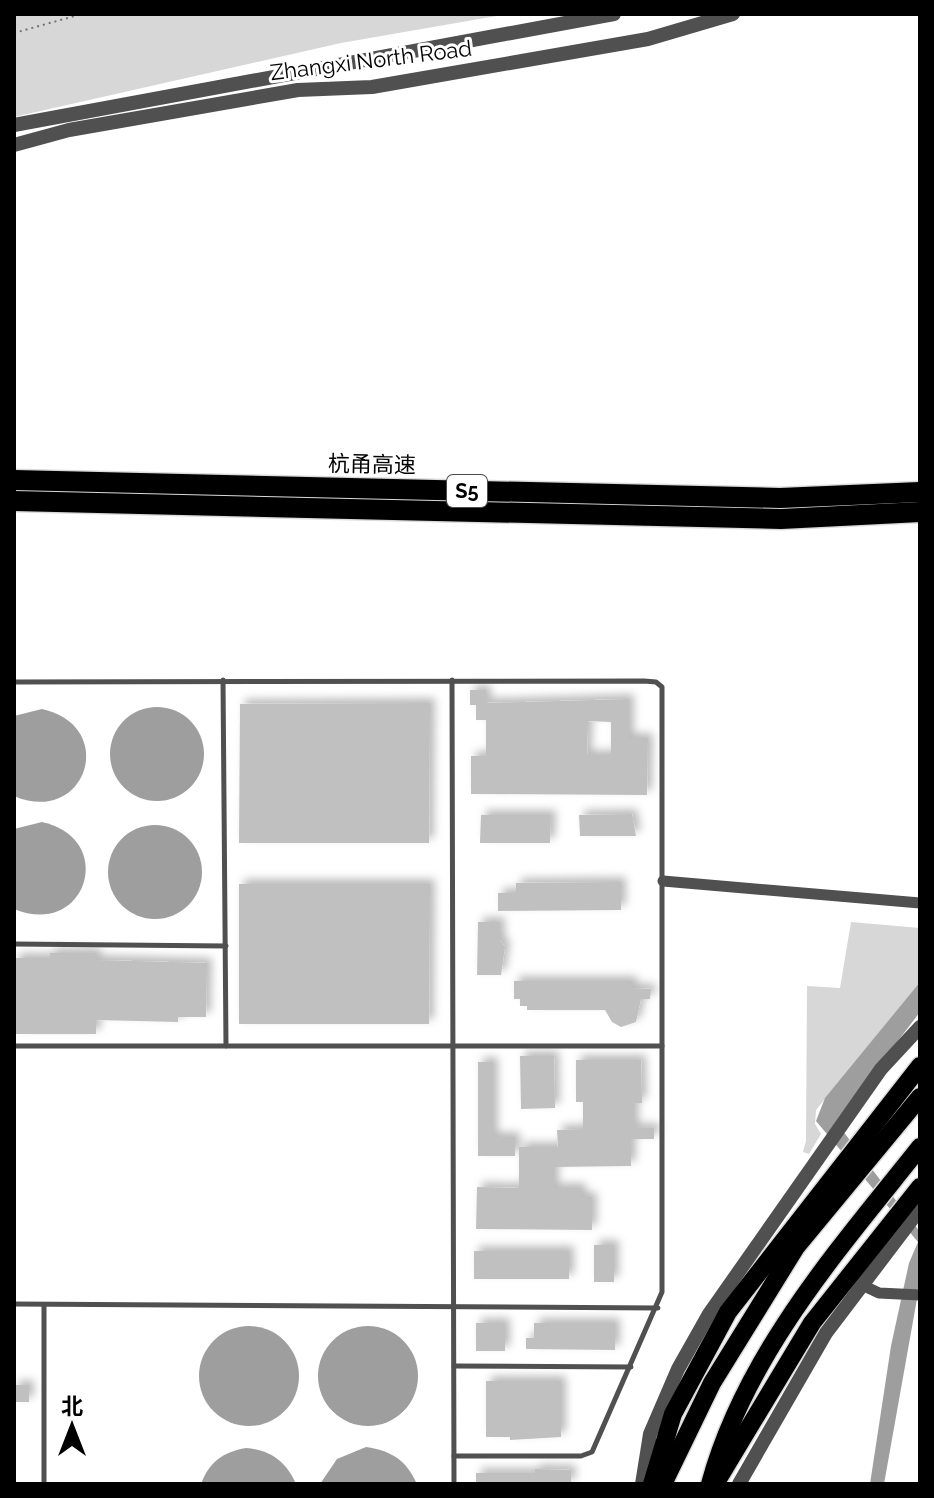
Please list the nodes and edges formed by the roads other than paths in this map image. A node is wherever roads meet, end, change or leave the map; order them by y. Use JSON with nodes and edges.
{"nodes":[{"id":1,"x":614,"y":14,"type":"edge"},
{"id":2,"x":733,"y":14,"type":"edge"},
{"id":3,"x":14,"y":125,"type":"edge"},
{"id":4,"x":14,"y":145,"type":"edge"},
{"id":5,"x":14,"y":480,"type":"edge"},
{"id":6,"x":920,"y":492,"type":"edge"},
{"id":7,"x":14,"y":501,"type":"edge"},
{"id":8,"x":920,"y":512,"type":"edge"},
{"id":9,"x":223,"y":680,"type":"junction"},
{"id":10,"x":452,"y":680,"type":"junction"},
{"id":11,"x":14,"y":682,"type":"edge"},
{"id":12,"x":663,"y":881,"type":"junction"},
{"id":13,"x":920,"y":903,"type":"edge"},
{"id":14,"x":14,"y":944,"type":"edge"},
{"id":15,"x":226,"y":946,"type":"junction"},
{"id":16,"x":920,"y":1027,"type":"edge"},
{"id":17,"x":14,"y":1046,"type":"edge"},
{"id":18,"x":226,"y":1046,"type":"junction"},
{"id":19,"x":451,"y":1046,"type":"junction"},
{"id":20,"x":662,"y":1046,"type":"junction"},
{"id":21,"x":920,"y":1066,"type":"edge"},
{"id":22,"x":920,"y":1097,"type":"edge"},
{"id":23,"x":920,"y":1147,"type":"edge"},
{"id":24,"x":920,"y":1187,"type":"edge"},
{"id":25,"x":920,"y":1209,"type":"edge"},
{"id":26,"x":862,"y":1285,"type":"junction"},
{"id":27,"x":920,"y":1295,"type":"edge"},
{"id":28,"x":14,"y":1304,"type":"edge"},
{"id":29,"x":44,"y":1305,"type":"junction"},
{"id":30,"x":453,"y":1305,"type":"junction"},
{"id":31,"x":658,"y":1308,"type":"junction"},
{"id":32,"x":454,"y":1366,"type":"junction"},
{"id":33,"x":631,"y":1367,"type":"junction"},
{"id":34,"x":454,"y":1456,"type":"junction"},
{"id":35,"x":44,"y":1484,"type":"edge"},
{"id":36,"x":454,"y":1484,"type":"edge"},
{"id":37,"x":642,"y":1484,"type":"edge"},
{"id":38,"x":652,"y":1484,"type":"edge"},
{"id":39,"x":663,"y":1484,"type":"edge"},
{"id":40,"x":712,"y":1484,"type":"edge"},
{"id":41,"x":739,"y":1484,"type":"edge"}],
"edges":[{"from":1,"to":3,"type":"street","name":"Zhangxi North Road"},
{"from":2,"to":4,"type":"street","name":"Zhangxi North Road"},
{"from":5,"to":6,"type":"highway","name":"杭甬高速","number":"S5"},
{"from":7,"to":8,"type":"highway","name":"杭甬高速","number":"S5"},
{"from":9,"to":10,"type":"lane"},
{"from":9,"to":11,"type":"lane"},
{"from":9,"to":15,"type":"lane"},
{"from":10,"to":12,"type":"lane"},
{"from":10,"to":19,"type":"lane"},
{"from":12,"to":13,"type":"street"},
{"from":12,"to":20,"type":"lane"},
{"from":14,"to":15,"type":"lane"},
{"from":15,"to":18,"type":"lane"},
{"from":16,"to":37,"type":"street"},
{"from":17,"to":18,"type":"lane"},
{"from":18,"to":19,"type":"lane"},
{"from":19,"to":20,"type":"lane"},
{"from":19,"to":30,"type":"lane"},
{"from":20,"to":31,"type":"lane"},
{"from":21,"to":38,"type":"main road"},
{"from":22,"to":39,"type":"main road"},
{"from":23,"to":40,"type":"main road"},
{"from":24,"to":40,"type":"main road"},
{"from":25,"to":26,"type":"street"},
{"from":26,"to":27,"type":"street"},
{"from":26,"to":41,"type":"street"},
{"from":28,"to":29,"type":"lane"},
{"from":29,"to":30,"type":"lane"},
{"from":29,"to":35,"type":"lane"},
{"from":30,"to":31,"type":"lane"},
{"from":30,"to":32,"type":"lane"},
{"from":31,"to":33,"type":"lane"},
{"from":32,"to":33,"type":"lane"},
{"from":32,"to":34,"type":"lane"},
{"from":33,"to":34,"type":"lane"},
{"from":34,"to":36,"type":"lane"}]}
